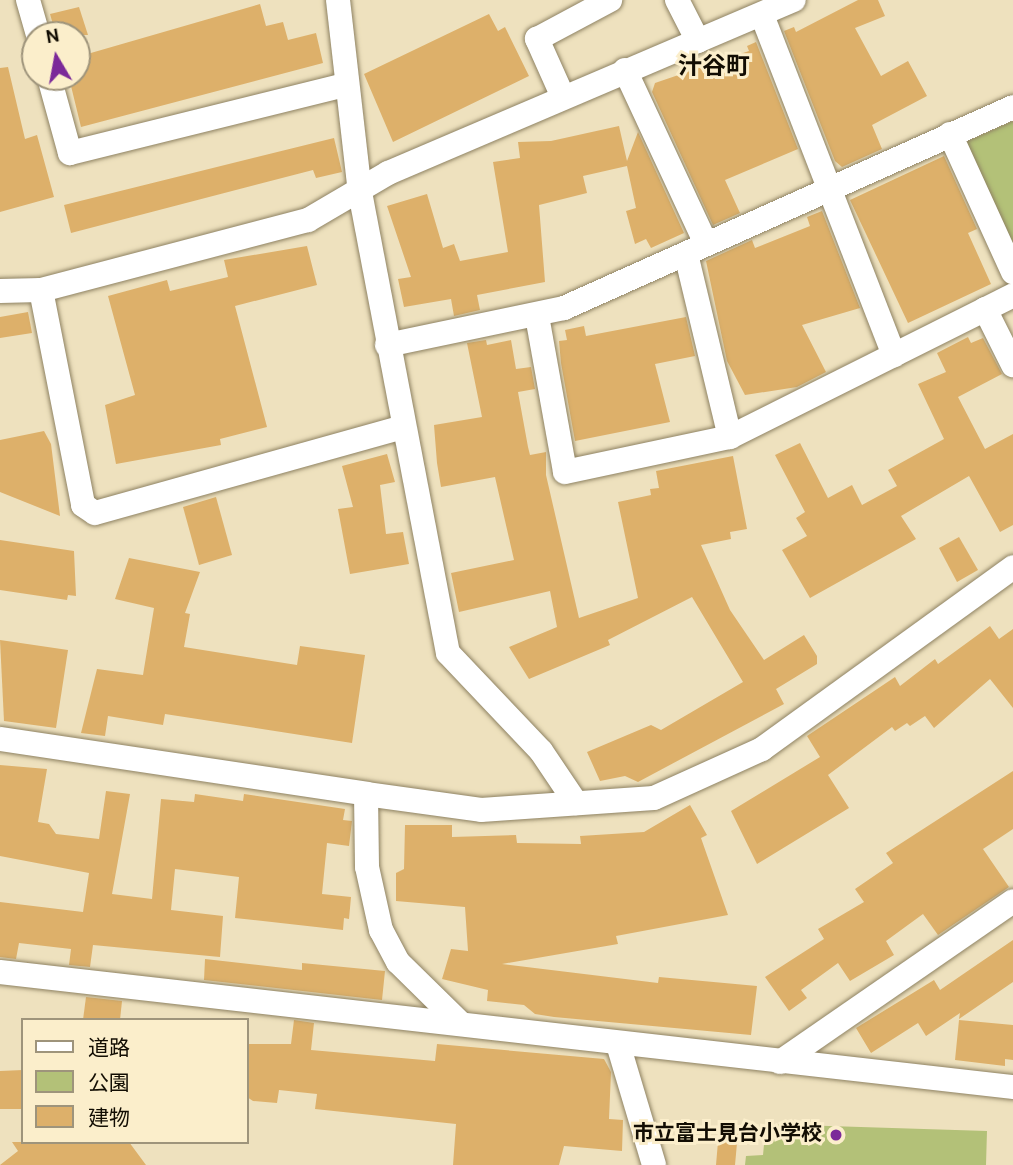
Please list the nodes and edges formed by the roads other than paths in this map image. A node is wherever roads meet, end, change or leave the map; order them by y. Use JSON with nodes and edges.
{"nodes":[{"id":1,"x":28,"y":0,"type":"edge"},
{"id":2,"x":338,"y":0,"type":"edge"},
{"id":3,"x":610,"y":0,"type":"edge"},
{"id":4,"x":677,"y":0,"type":"edge"},
{"id":5,"x":794,"y":0,"type":"edge"},
{"id":6,"x":762,"y":15,"type":"junction"},
{"id":7,"x":34,"y":21,"type":"edge"},
{"id":8,"x":698,"y":41,"type":"junction"},
{"id":9,"x":625,"y":70,"type":"junction"},
{"id":10,"x":344,"y":85,"type":"junction"},
{"id":11,"x":53,"y":91,"type":"edge"},
{"id":12,"x":563,"y":97,"type":"junction"},
{"id":13,"x":1013,"y":107,"type":"edge"},
{"id":14,"x":950,"y":134,"type":"junction"},
{"id":15,"x":830,"y":187,"type":"junction"},
{"id":16,"x":359,"y":192,"type":"junction"},
{"id":17,"x":696,"y":249,"type":"junction"},
{"id":18,"x":1013,"y":272,"type":"edge"},
{"id":19,"x":0,"y":290,"type":"edge"},
{"id":20,"x":41,"y":290,"type":"junction"},
{"id":21,"x":1013,"y":295,"type":"edge"},
{"id":22,"x":985,"y":309,"type":"junction"},
{"id":23,"x":537,"y":316,"type":"junction"},
{"id":24,"x":387,"y":345,"type":"junction"},
{"id":25,"x":894,"y":355,"type":"junction"},
{"id":26,"x":1013,"y":365,"type":"edge"},
{"id":27,"x":403,"y":426,"type":"junction"},
{"id":28,"x":730,"y":437,"type":"junction"},
{"id":29,"x":1013,"y":567,"type":"edge"},
{"id":30,"x":0,"y":738,"type":"edge"},
{"id":31,"x":366,"y":794,"type":"junction"},
{"id":32,"x":576,"y":803,"type":"junction"},
{"id":33,"x":1013,"y":901,"type":"edge"},
{"id":34,"x":0,"y":972,"type":"edge"},
{"id":35,"x":461,"y":1024,"type":"junction"},
{"id":36,"x":618,"y":1044,"type":"junction"},
{"id":37,"x":780,"y":1062,"type":"junction"},
{"id":38,"x":1013,"y":1087,"type":"edge"},
{"id":39,"x":654,"y":1165,"type":"edge"}],
"edges":[{"from":1,"to":7,"type":"street"},
{"from":2,"to":10,"type":"street"},
{"from":3,"to":12,"type":"street"},
{"from":4,"to":8,"type":"street"},
{"from":5,"to":6,"type":"street"},
{"from":6,"to":8,"type":"street"},
{"from":6,"to":15,"type":"street"},
{"from":8,"to":9,"type":"street"},
{"from":9,"to":12,"type":"street"},
{"from":9,"to":17,"type":"street"},
{"from":10,"to":11,"type":"street"},
{"from":10,"to":16,"type":"street"},
{"from":12,"to":16,"type":"street"},
{"from":13,"to":14,"type":"street"},
{"from":14,"to":15,"type":"street"},
{"from":14,"to":18,"type":"street"},
{"from":15,"to":17,"type":"street"},
{"from":15,"to":25,"type":"street"},
{"from":16,"to":20,"type":"street"},
{"from":16,"to":24,"type":"street"},
{"from":17,"to":23,"type":"street"},
{"from":17,"to":28,"type":"street"},
{"from":19,"to":20,"type":"street"},
{"from":20,"to":27,"type":"street"},
{"from":21,"to":22,"type":"street"},
{"from":22,"to":25,"type":"street"},
{"from":22,"to":26,"type":"street"},
{"from":23,"to":24,"type":"street"},
{"from":23,"to":28,"type":"street"},
{"from":24,"to":27,"type":"street"},
{"from":25,"to":28,"type":"street"},
{"from":27,"to":32,"type":"street"},
{"from":29,"to":32,"type":"street"},
{"from":30,"to":31,"type":"street"},
{"from":31,"to":32,"type":"street"},
{"from":31,"to":35,"type":"street"},
{"from":33,"to":37,"type":"street"},
{"from":34,"to":35,"type":"street"},
{"from":35,"to":36,"type":"street"},
{"from":36,"to":37,"type":"street"},
{"from":36,"to":39,"type":"street"},
{"from":37,"to":38,"type":"street"}]}
